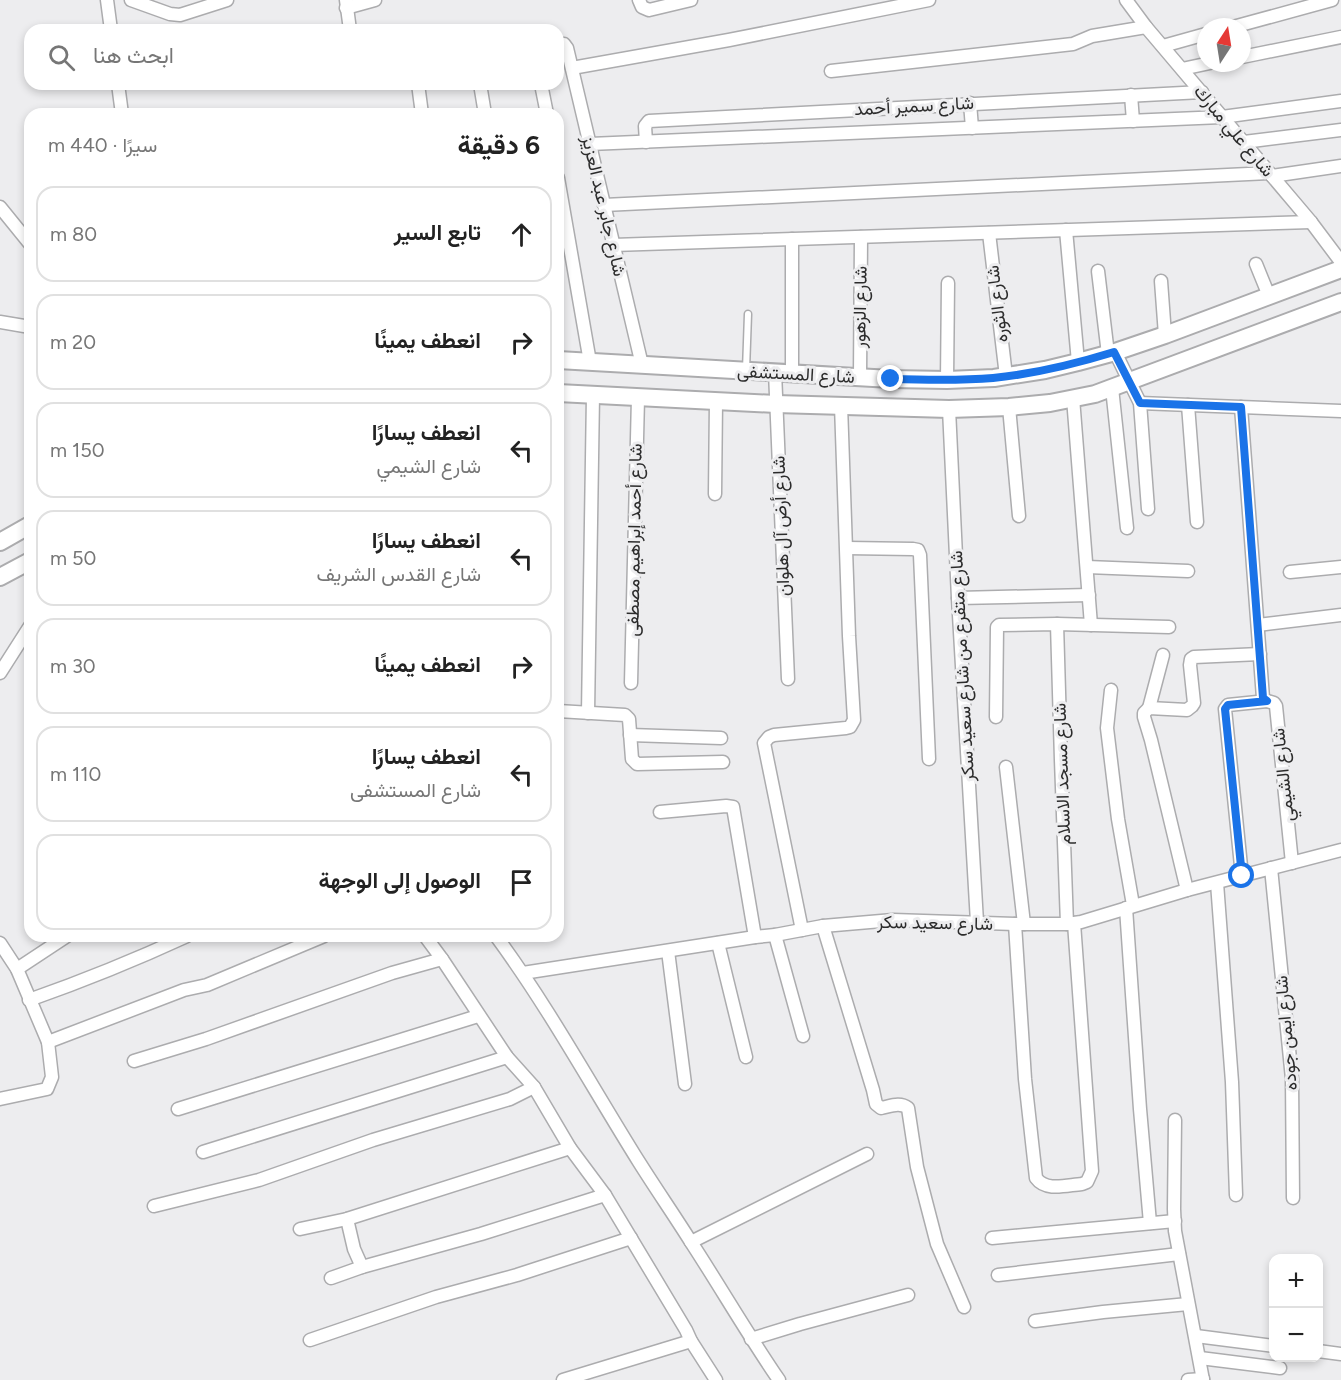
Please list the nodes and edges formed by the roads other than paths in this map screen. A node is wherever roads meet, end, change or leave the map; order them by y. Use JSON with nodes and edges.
{"nodes":[{"id":1,"x":107,"y":0,"type":"edge"},
{"id":2,"x":131,"y":0,"type":"edge"},
{"id":3,"x":228,"y":0,"type":"edge"},
{"id":4,"x":375,"y":0,"type":"edge"},
{"id":5,"x":639,"y":0,"type":"edge"},
{"id":6,"x":692,"y":0,"type":"edge"},
{"id":7,"x":928,"y":0,"type":"edge"},
{"id":8,"x":1126,"y":0,"type":"edge"},
{"id":9,"x":1332,"y":0,"type":"edge"},
{"id":10,"x":346,"y":4,"type":"edge"},
{"id":11,"x":1251,"y":22,"type":"edge"},
{"id":12,"x":110,"y":24,"type":"edge"},
{"id":13,"x":349,"y":24,"type":"edge"},
{"id":14,"x":1146,"y":27,"type":"junction"},
{"id":15,"x":1341,"y":36,"type":"edge"},
{"id":16,"x":1197,"y":37,"type":"edge"},
{"id":17,"x":1163,"y":46,"type":"junction"},
{"id":18,"x":564,"y":50,"type":"edge"},
{"id":19,"x":1251,"y":55,"type":"edge"},
{"id":20,"x":1197,"y":66,"type":"edge"},
{"id":21,"x":572,"y":68,"type":"junction"},
{"id":22,"x":1182,"y":69,"type":"junction"},
{"id":23,"x":831,"y":70,"type":"dead end"},
{"id":24,"x":119,"y":90,"type":"edge"},
{"id":25,"x":419,"y":90,"type":"edge"},
{"id":26,"x":481,"y":90,"type":"edge"},
{"id":27,"x":543,"y":90,"type":"edge"},
{"id":28,"x":1202,"y":92,"type":"junction"},
{"id":29,"x":1131,"y":95,"type":"junction"},
{"id":30,"x":1341,"y":101,"type":"edge"},
{"id":31,"x":970,"y":103,"type":"junction"},
{"id":32,"x":121,"y":108,"type":"edge"},
{"id":33,"x":421,"y":108,"type":"edge"},
{"id":34,"x":484,"y":108,"type":"edge"},
{"id":35,"x":546,"y":108,"type":"edge"},
{"id":36,"x":1222,"y":117,"type":"junction"},
{"id":37,"x":1133,"y":121,"type":"junction"},
{"id":38,"x":972,"y":128,"type":"junction"},
{"id":39,"x":1341,"y":130,"type":"edge"},
{"id":40,"x":646,"y":142,"type":"junction"},
{"id":41,"x":1244,"y":142,"type":"junction"},
{"id":42,"x":590,"y":144,"type":"junction"},
{"id":43,"x":1341,"y":166,"type":"edge"},
{"id":44,"x":1271,"y":174,"type":"junction"},
{"id":45,"x":604,"y":205,"type":"junction"},
{"id":46,"x":0,"y":207,"type":"edge"},
{"id":47,"x":564,"y":212,"type":"edge"},
{"id":48,"x":1311,"y":222,"type":"junction"},
{"id":49,"x":1066,"y":230,"type":"junction"},
{"id":50,"x":989,"y":233,"type":"junction"},
{"id":51,"x":24,"y":237,"type":"edge"},
{"id":52,"x":861,"y":237,"type":"junction"},
{"id":53,"x":792,"y":239,"type":"junction"},
{"id":54,"x":613,"y":244,"type":"junction"},
{"id":55,"x":1341,"y":262,"type":"edge"},
{"id":56,"x":1256,"y":264,"type":"dead end"},
{"id":57,"x":1341,"y":269,"type":"edge"},
{"id":58,"x":1098,"y":271,"type":"dead end"},
{"id":59,"x":1161,"y":281,"type":"dead end"},
{"id":60,"x":948,"y":283,"type":"dead end"},
{"id":61,"x":1269,"y":296,"type":"junction"},
{"id":62,"x":1341,"y":302,"type":"edge"},
{"id":63,"x":748,"y":314,"type":"dead end"},
{"id":64,"x":0,"y":322,"type":"edge"},
{"id":65,"x":24,"y":326,"type":"edge"},
{"id":66,"x":1165,"y":335,"type":"junction"},
{"id":67,"x":1111,"y":353,"type":"junction"},
{"id":68,"x":564,"y":360,"type":"edge"},
{"id":69,"x":590,"y":362,"type":"junction"},
{"id":70,"x":1078,"y":362,"type":"junction"},
{"id":71,"x":642,"y":365,"type":"junction"},
{"id":72,"x":746,"y":371,"type":"junction"},
{"id":73,"x":784,"y":373,"type":"junction"},
{"id":74,"x":1006,"y":376,"type":"junction"},
{"id":75,"x":860,"y":378,"type":"junction"},
{"id":76,"x":947,"y":380,"type":"junction"},
{"id":77,"x":1129,"y":381,"type":"junction"},
{"id":78,"x":1112,"y":388,"type":"junction"},
{"id":79,"x":564,"y":393,"type":"edge"},
{"id":80,"x":593,"y":395,"type":"junction"},
{"id":81,"x":638,"y":398,"type":"junction"},
{"id":82,"x":1073,"y":398,"type":"junction"},
{"id":83,"x":716,"y":401,"type":"junction"},
{"id":84,"x":1140,"y":403,"type":"junction"},
{"id":85,"x":776,"y":404,"type":"junction"},
{"id":86,"x":841,"y":405,"type":"junction"},
{"id":87,"x":1188,"y":405,"type":"junction"},
{"id":88,"x":1009,"y":407,"type":"junction"},
{"id":89,"x":1241,"y":407,"type":"junction"},
{"id":90,"x":949,"y":409,"type":"junction"},
{"id":91,"x":1341,"y":411,"type":"edge"},
{"id":92,"x":715,"y":494,"type":"dead end"},
{"id":93,"x":1148,"y":509,"type":"dead end"},
{"id":94,"x":1019,"y":516,"type":"dead end"},
{"id":95,"x":1197,"y":522,"type":"dead end"},
{"id":96,"x":24,"y":528,"type":"edge"},
{"id":97,"x":1127,"y":528,"type":"dead end"},
{"id":98,"x":0,"y":542,"type":"edge"},
{"id":99,"x":847,"y":548,"type":"junction"},
{"id":100,"x":24,"y":564,"type":"edge"},
{"id":101,"x":1087,"y":567,"type":"junction"},
{"id":102,"x":1341,"y":567,"type":"edge"},
{"id":103,"x":1188,"y":571,"type":"dead end"},
{"id":104,"x":1290,"y":572,"type":"dead end"},
{"id":105,"x":0,"y":577,"type":"edge"},
{"id":106,"x":1089,"y":596,"type":"junction"},
{"id":107,"x":958,"y":598,"type":"junction"},
{"id":108,"x":1341,"y":615,"type":"edge"},
{"id":109,"x":1057,"y":624,"type":"junction"},
{"id":110,"x":1091,"y":625,"type":"junction"},
{"id":111,"x":1258,"y":625,"type":"junction"},
{"id":112,"x":1169,"y":627,"type":"dead end"},
{"id":113,"x":24,"y":635,"type":"edge"},
{"id":114,"x":1260,"y":654,"type":"junction"},
{"id":115,"x":1163,"y":655,"type":"dead end"},
{"id":116,"x":0,"y":673,"type":"edge"},
{"id":117,"x":788,"y":679,"type":"dead end"},
{"id":118,"x":631,"y":683,"type":"dead end"},
{"id":119,"x":1111,"y":690,"type":"dead end"},
{"id":120,"x":1267,"y":701,"type":"junction"},
{"id":121,"x":1149,"y":708,"type":"junction"},
{"id":122,"x":564,"y":711,"type":"edge"},
{"id":123,"x":588,"y":713,"type":"junction"},
{"id":124,"x":996,"y":717,"type":"dead end"},
{"id":125,"x":630,"y":735,"type":"junction"},
{"id":126,"x":721,"y":738,"type":"dead end"},
{"id":127,"x":929,"y":759,"type":"dead end"},
{"id":128,"x":723,"y":762,"type":"dead end"},
{"id":129,"x":1006,"y":767,"type":"dead end"},
{"id":130,"x":660,"y":812,"type":"dead end"},
{"id":131,"x":1341,"y":850,"type":"edge"},
{"id":132,"x":1292,"y":863,"type":"junction"},
{"id":133,"x":1272,"y":868,"type":"junction"},
{"id":134,"x":1242,"y":876,"type":"junction"},
{"id":135,"x":1217,"y":883,"type":"junction"},
{"id":136,"x":1187,"y":890,"type":"junction"},
{"id":137,"x":1129,"y":906,"type":"junction"},
{"id":138,"x":977,"y":922,"type":"junction"},
{"id":139,"x":1070,"y":923,"type":"junction"},
{"id":140,"x":1019,"y":924,"type":"junction"},
{"id":141,"x":823,"y":926,"type":"junction"},
{"id":142,"x":802,"y":930,"type":"junction"},
{"id":143,"x":775,"y":935,"type":"junction"},
{"id":144,"x":755,"y":937,"type":"junction"},
{"id":145,"x":58,"y":942,"type":"edge"},
{"id":146,"x":174,"y":942,"type":"edge"},
{"id":147,"x":310,"y":942,"type":"edge"},
{"id":148,"x":429,"y":942,"type":"edge"},
{"id":149,"x":500,"y":942,"type":"edge"},
{"id":150,"x":718,"y":942,"type":"junction"},
{"id":151,"x":0,"y":943,"type":"edge"},
{"id":152,"x":668,"y":951,"type":"junction"},
{"id":153,"x":442,"y":959,"type":"junction"},
{"id":154,"x":17,"y":969,"type":"junction"},
{"id":155,"x":523,"y":973,"type":"junction"},
{"id":156,"x":29,"y":1000,"type":"junction"},
{"id":157,"x":478,"y":1016,"type":"junction"},
{"id":158,"x":803,"y":1036,"type":"dead end"},
{"id":159,"x":48,"y":1042,"type":"junction"},
{"id":160,"x":507,"y":1057,"type":"junction"},
{"id":161,"x":746,"y":1057,"type":"dead end"},
{"id":162,"x":134,"y":1061,"type":"dead end"},
{"id":163,"x":685,"y":1084,"type":"dead end"},
{"id":164,"x":534,"y":1087,"type":"junction"},
{"id":165,"x":0,"y":1099,"type":"edge"},
{"id":166,"x":178,"y":1109,"type":"dead end"},
{"id":167,"x":1175,"y":1120,"type":"dead end"},
{"id":168,"x":570,"y":1148,"type":"junction"},
{"id":169,"x":203,"y":1152,"type":"dead end"},
{"id":170,"x":867,"y":1154,"type":"dead end"},
{"id":171,"x":605,"y":1195,"type":"junction"},
{"id":172,"x":1236,"y":1195,"type":"dead end"},
{"id":173,"x":1293,"y":1198,"type":"dead end"},
{"id":174,"x":154,"y":1206,"type":"dead end"},
{"id":175,"x":347,"y":1219,"type":"junction"},
{"id":176,"x":1175,"y":1221,"type":"junction"},
{"id":177,"x":1150,"y":1223,"type":"junction"},
{"id":178,"x":300,"y":1229,"type":"dead end"},
{"id":179,"x":631,"y":1238,"type":"junction"},
{"id":180,"x":992,"y":1238,"type":"dead end"},
{"id":181,"x":691,"y":1242,"type":"junction"},
{"id":182,"x":1179,"y":1254,"type":"junction"},
{"id":183,"x":362,"y":1267,"type":"junction"},
{"id":184,"x":998,"y":1275,"type":"dead end"},
{"id":185,"x":331,"y":1278,"type":"dead end"},
{"id":186,"x":908,"y":1295,"type":"dead end"},
{"id":187,"x":1188,"y":1304,"type":"junction"},
{"id":188,"x":964,"y":1306,"type":"dead end"},
{"id":189,"x":1035,"y":1321,"type":"dead end"},
{"id":190,"x":1196,"y":1336,"type":"junction"},
{"id":191,"x":751,"y":1339,"type":"junction"},
{"id":192,"x":310,"y":1340,"type":"dead end"},
{"id":193,"x":691,"y":1341,"type":"junction"},
{"id":194,"x":1269,"y":1345,"type":"edge"},
{"id":195,"x":1323,"y":1352,"type":"edge"},
{"id":196,"x":1341,"y":1354,"type":"edge"},
{"id":197,"x":1200,"y":1358,"type":"junction"},
{"id":198,"x":1280,"y":1368,"type":"dead end"},
{"id":199,"x":563,"y":1380,"type":"edge"},
{"id":200,"x":716,"y":1380,"type":"edge"},
{"id":201,"x":779,"y":1380,"type":"edge"},
{"id":202,"x":1188,"y":1380,"type":"edge"},
{"id":203,"x":1203,"y":1380,"type":"edge"}],
"edges":[{"from":1,"to":12,"type":"street"},
{"from":2,"to":3,"type":"street"},
{"from":4,"to":10,"type":"street"},
{"from":5,"to":6,"type":"street"},
{"from":7,"to":21,"type":"street"},
{"from":8,"to":14,"type":"street","name":"شارع علي مبارك"},
{"from":9,"to":11,"type":"street"},
{"from":10,"to":13,"type":"street"},
{"from":14,"to":17,"type":"street","name":"شارع علي مبارك"},
{"from":14,"to":23,"type":"street"},
{"from":15,"to":19,"type":"street"},
{"from":16,"to":17,"type":"street"},
{"from":17,"to":22,"type":"street","name":"شارع علي مبارك"},
{"from":18,"to":21,"type":"street","name":"شارع جابر عبد العزيز"},
{"from":20,"to":22,"type":"street"},
{"from":21,"to":42,"type":"street","name":"شارع جابر عبد العزيز"},
{"from":22,"to":28,"type":"street","name":"شارع علي مبارك"},
{"from":24,"to":32,"type":"street"},
{"from":25,"to":33,"type":"street"},
{"from":26,"to":34,"type":"street"},
{"from":27,"to":35,"type":"street"},
{"from":28,"to":29,"type":"street","name":"شارع سمير أحمد"},
{"from":28,"to":36,"type":"street","name":"شارع علي مبارك"},
{"from":29,"to":31,"type":"street","name":"شارع سمير أحمد"},
{"from":29,"to":37,"type":"street"},
{"from":30,"to":36,"type":"street"},
{"from":31,"to":38,"type":"street"},
{"from":31,"to":40,"type":"street","name":"شارع سمير أحمد"},
{"from":36,"to":37,"type":"street"},
{"from":36,"to":41,"type":"street","name":"شارع علي مبارك"},
{"from":37,"to":38,"type":"street"},
{"from":38,"to":40,"type":"street"},
{"from":39,"to":41,"type":"street"},
{"from":40,"to":42,"type":"street"},
{"from":41,"to":44,"type":"street","name":"شارع علي مبارك"},
{"from":42,"to":45,"type":"street","name":"شارع جابر عبد العزيز"},
{"from":43,"to":44,"type":"street"},
{"from":44,"to":45,"type":"street"},
{"from":44,"to":48,"type":"street","name":"شارع علي مبارك"},
{"from":45,"to":54,"type":"street","name":"شارع جابر عبد العزيز"},
{"from":46,"to":51,"type":"street"},
{"from":47,"to":69,"type":"street"},
{"from":48,"to":49,"type":"street"},
{"from":48,"to":55,"type":"street","name":"شارع علي مبارك"},
{"from":49,"to":50,"type":"street"},
{"from":49,"to":70,"type":"street"},
{"from":50,"to":52,"type":"street"},
{"from":50,"to":74,"type":"street","name":"شارع الثوره"},
{"from":52,"to":53,"type":"street"},
{"from":52,"to":75,"type":"street","name":"شارع الزهور"},
{"from":53,"to":54,"type":"street"},
{"from":53,"to":73,"type":"street","name":"شارع أرض آل هلوان"},
{"from":54,"to":71,"type":"street","name":"شارع جابر عبد العزيز"},
{"from":56,"to":61,"type":"street"},
{"from":57,"to":61,"type":"street","name":"شارع المستشفى"},
{"from":58,"to":67,"type":"street"},
{"from":59,"to":66,"type":"street"},
{"from":60,"to":76,"type":"street"},
{"from":61,"to":66,"type":"street","name":"شارع المستشفى"},
{"from":62,"to":77,"type":"street","name":"شارع المستشفى"},
{"from":63,"to":72,"type":"lane"},
{"from":64,"to":65,"type":"street"},
{"from":66,"to":67,"type":"street","name":"شارع المستشفى"},
{"from":67,"to":70,"type":"street","name":"شارع المستشفى"},
{"from":67,"to":77,"type":"street"},
{"from":68,"to":69,"type":"street","name":"شارع المستشفى"},
{"from":69,"to":71,"type":"street","name":"شارع المستشفى"},
{"from":70,"to":74,"type":"street","name":"شارع المستشفى"},
{"from":71,"to":72,"type":"street","name":"شارع المستشفى"},
{"from":72,"to":73,"type":"street","name":"شارع المستشفى"},
{"from":73,"to":75,"type":"street","name":"شارع المستشفى"},
{"from":73,"to":85,"type":"street","name":"شارع أرض آل هلوان"},
{"from":74,"to":76,"type":"street","name":"شارع المستشفى"},
{"from":75,"to":76,"type":"street","name":"شارع المستشفى"},
{"from":77,"to":78,"type":"street","name":"شارع المستشفى"},
{"from":77,"to":84,"type":"street"},
{"from":78,"to":82,"type":"street","name":"شارع المستشفى"},
{"from":78,"to":97,"type":"street"},
{"from":79,"to":80,"type":"street","name":"شارع المستشفى"},
{"from":80,"to":81,"type":"street","name":"شارع المستشفى"},
{"from":80,"to":123,"type":"street"},
{"from":81,"to":83,"type":"street","name":"شارع المستشفى"},
{"from":81,"to":118,"type":"street","name":"شارع أحمد إبراهيم مصطفى"},
{"from":82,"to":88,"type":"street","name":"شارع المستشفى"},
{"from":82,"to":101,"type":"street"},
{"from":83,"to":85,"type":"street","name":"شارع المستشفى"},
{"from":83,"to":92,"type":"street"},
{"from":84,"to":87,"type":"street"},
{"from":84,"to":93,"type":"street"},
{"from":85,"to":86,"type":"street","name":"شارع المستشفى"},
{"from":85,"to":117,"type":"street","name":"شارع أرض آل هلوان"},
{"from":86,"to":90,"type":"street","name":"شارع المستشفى"},
{"from":86,"to":99,"type":"street"},
{"from":87,"to":89,"type":"street"},
{"from":87,"to":95,"type":"street"},
{"from":88,"to":90,"type":"street","name":"شارع المستشفى"},
{"from":88,"to":94,"type":"street"},
{"from":89,"to":91,"type":"street"},
{"from":89,"to":111,"type":"street","name":"شارع الشيمي"},
{"from":90,"to":107,"type":"street","name":"شارع متفرع من شارع سعيد سكر"},
{"from":96,"to":98,"type":"street"},
{"from":99,"to":127,"type":"street"},
{"from":99,"to":142,"type":"street"},
{"from":100,"to":105,"type":"street"},
{"from":101,"to":103,"type":"street"},
{"from":101,"to":106,"type":"street"},
{"from":102,"to":104,"type":"street"},
{"from":106,"to":107,"type":"street"},
{"from":106,"to":110,"type":"street"},
{"from":107,"to":138,"type":"street","name":"شارع متفرع من شارع سعيد سكر"},
{"from":108,"to":111,"type":"street"},
{"from":109,"to":110,"type":"street"},
{"from":109,"to":124,"type":"street"},
{"from":109,"to":139,"type":"street","name":"شارع مسجد الاسلام"},
{"from":110,"to":112,"type":"street"},
{"from":111,"to":114,"type":"street","name":"شارع الشيمي"},
{"from":113,"to":116,"type":"street"},
{"from":114,"to":120,"type":"street","name":"شارع الشيمي"},
{"from":114,"to":121,"type":"street"},
{"from":115,"to":121,"type":"street"},
{"from":119,"to":137,"type":"street"},
{"from":120,"to":132,"type":"street","name":"شارع الشيمي"},
{"from":120,"to":134,"type":"street"},
{"from":121,"to":136,"type":"street"},
{"from":122,"to":123,"type":"street"},
{"from":123,"to":125,"type":"street"},
{"from":125,"to":126,"type":"street"},
{"from":125,"to":128,"type":"street"},
{"from":129,"to":140,"type":"street"},
{"from":130,"to":144,"type":"street"},
{"from":131,"to":132,"type":"street","name":"شارع سعيد سكر"},
{"from":132,"to":133,"type":"street","name":"شارع سعيد سكر"},
{"from":133,"to":134,"type":"street","name":"شارع سعيد سكر"},
{"from":133,"to":173,"type":"street","name":"شارع ايمن جوده"},
{"from":134,"to":135,"type":"street","name":"شارع سعيد سكر"},
{"from":135,"to":136,"type":"street","name":"شارع سعيد سكر"},
{"from":135,"to":172,"type":"street"},
{"from":136,"to":137,"type":"street","name":"شارع سعيد سكر"},
{"from":137,"to":139,"type":"street","name":"شارع سعيد سكر"},
{"from":137,"to":177,"type":"street"},
{"from":138,"to":140,"type":"street","name":"شارع سعيد سكر"},
{"from":138,"to":141,"type":"street","name":"شارع سعيد سكر"},
{"from":139,"to":140,"type":"street","name":"شارع سعيد سكر"},
{"from":139,"to":140,"type":"street","name":"شارع مسجد الاسلام"},
{"from":141,"to":142,"type":"street","name":"شارع سعيد سكر"},
{"from":141,"to":188,"type":"street"},
{"from":142,"to":143,"type":"street","name":"شارع سعيد سكر"},
{"from":143,"to":144,"type":"street","name":"شارع سعيد سكر"},
{"from":143,"to":158,"type":"street"},
{"from":144,"to":150,"type":"street","name":"شارع سعيد سكر"},
{"from":145,"to":154,"type":"street"},
{"from":146,"to":156,"type":"street"},
{"from":147,"to":159,"type":"street"},
{"from":148,"to":153,"type":"street"},
{"from":149,"to":155,"type":"street"},
{"from":150,"to":152,"type":"street","name":"شارع سعيد سكر"},
{"from":150,"to":161,"type":"street"},
{"from":151,"to":154,"type":"street"},
{"from":152,"to":155,"type":"street","name":"شارع سعيد سكر"},
{"from":152,"to":163,"type":"street"},
{"from":153,"to":157,"type":"street"},
{"from":153,"to":162,"type":"street"},
{"from":154,"to":156,"type":"street"},
{"from":155,"to":181,"type":"street"},
{"from":156,"to":159,"type":"street"},
{"from":157,"to":160,"type":"street"},
{"from":157,"to":166,"type":"street"},
{"from":159,"to":165,"type":"street"},
{"from":160,"to":164,"type":"street"},
{"from":160,"to":169,"type":"street"},
{"from":164,"to":168,"type":"street"},
{"from":164,"to":174,"type":"street"},
{"from":167,"to":176,"type":"street"},
{"from":168,"to":171,"type":"street"},
{"from":168,"to":175,"type":"street"},
{"from":170,"to":181,"type":"street"},
{"from":171,"to":179,"type":"street"},
{"from":171,"to":183,"type":"street"},
{"from":175,"to":178,"type":"street"},
{"from":175,"to":183,"type":"street"},
{"from":176,"to":177,"type":"street"},
{"from":176,"to":182,"type":"street"},
{"from":177,"to":180,"type":"street"},
{"from":179,"to":192,"type":"street"},
{"from":179,"to":193,"type":"street"},
{"from":181,"to":191,"type":"street"},
{"from":182,"to":184,"type":"street"},
{"from":182,"to":187,"type":"street"},
{"from":183,"to":185,"type":"street"},
{"from":186,"to":191,"type":"street"},
{"from":187,"to":189,"type":"street"},
{"from":187,"to":190,"type":"street"},
{"from":190,"to":194,"type":"street"},
{"from":190,"to":197,"type":"street"},
{"from":191,"to":201,"type":"street"},
{"from":193,"to":199,"type":"street"},
{"from":193,"to":200,"type":"street"},
{"from":195,"to":196,"type":"street"},
{"from":197,"to":198,"type":"street"},
{"from":197,"to":203,"type":"street"},
{"from":202,"to":203,"type":"street"}]}
